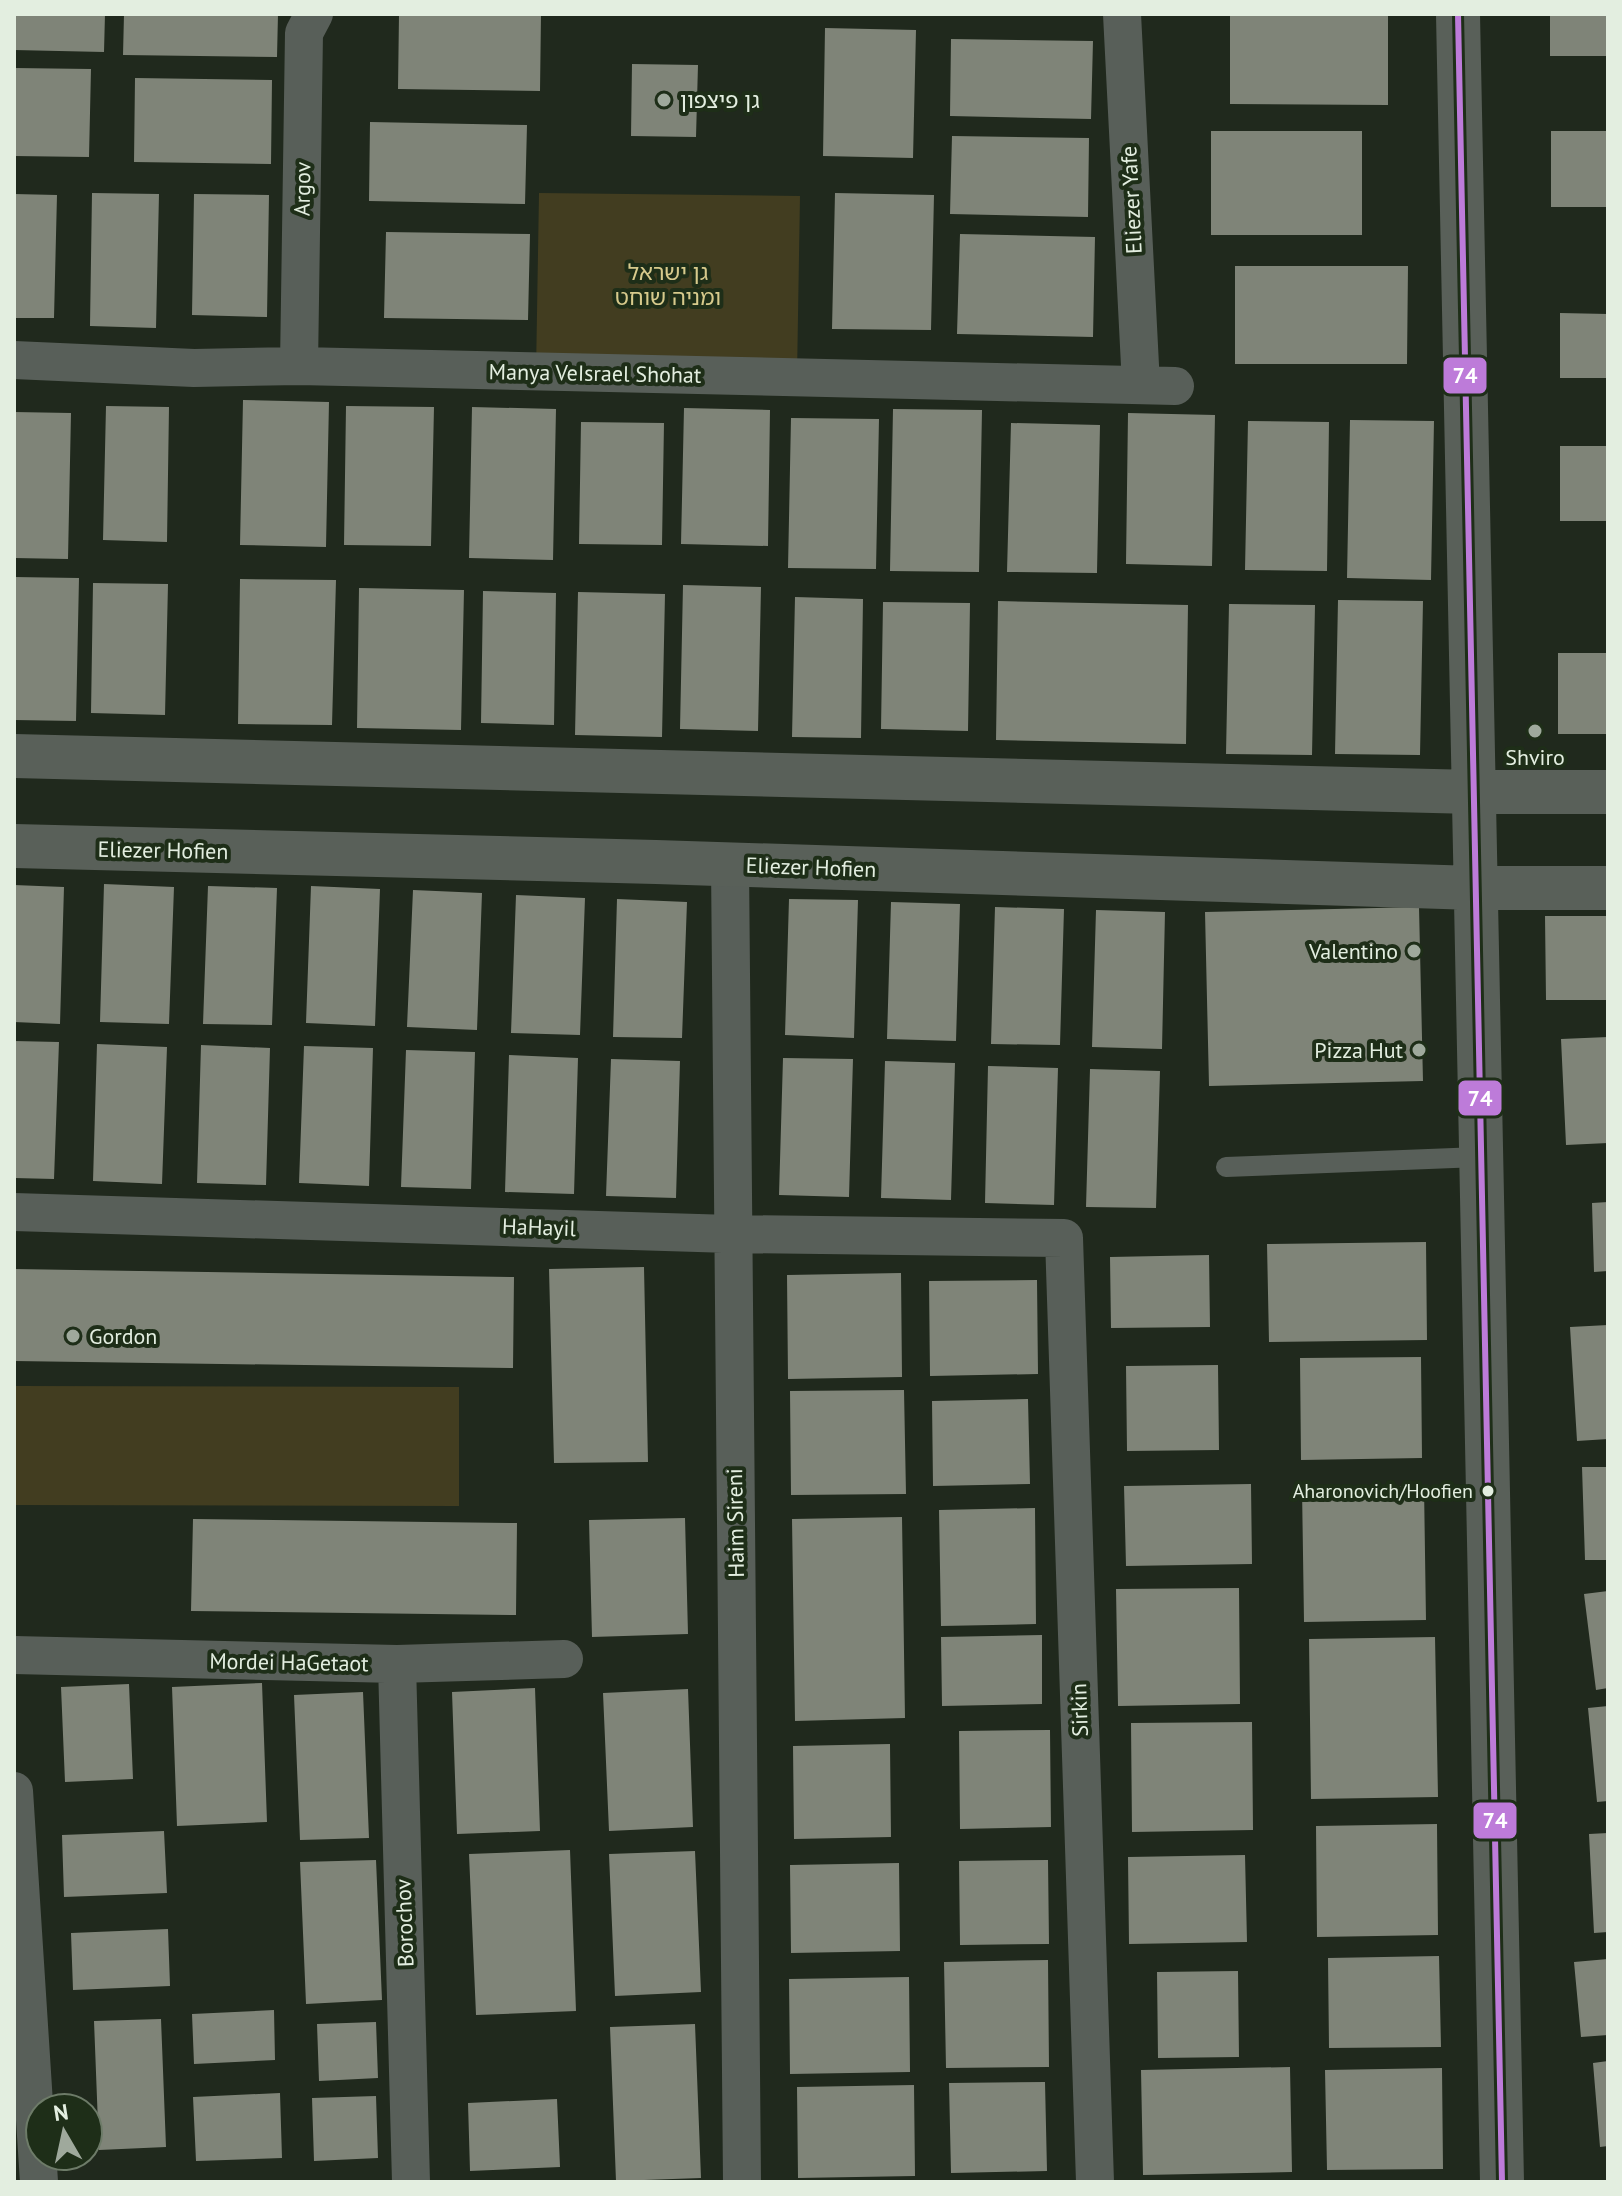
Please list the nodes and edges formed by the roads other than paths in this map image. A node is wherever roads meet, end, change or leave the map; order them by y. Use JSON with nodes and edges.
{"nodes":[{"id":1,"x":314,"y":14,"type":"edge"},
{"id":2,"x":1122,"y":14,"type":"edge"},
{"id":3,"x":1458,"y":14,"type":"edge"},
{"id":4,"x":14,"y":360,"type":"edge"},
{"id":5,"x":299,"y":366,"type":"junction"},
{"id":6,"x":1158,"y":386,"type":"joint"},
{"id":7,"x":14,"y":756,"type":"edge"},
{"id":8,"x":1474,"y":792,"type":"junction"},
{"id":9,"x":1608,"y":792,"type":"edge"},
{"id":10,"x":14,"y":846,"type":"edge"},
{"id":11,"x":730,"y":864,"type":"junction"},
{"id":12,"x":1475,"y":888,"type":"junction"},
{"id":13,"x":1608,"y":888,"type":"edge"},
{"id":14,"x":1479,"y":1157,"type":"junction"},
{"id":15,"x":1226,"y":1167,"type":"dead end"},
{"id":16,"x":14,"y":1212,"type":"edge"},
{"id":17,"x":731,"y":1234,"type":"junction"},
{"id":18,"x":1064,"y":1238,"type":"joint"},
{"id":19,"x":14,"y":1655,"type":"edge"},
{"id":20,"x":564,"y":1659,"type":"dead end"},
{"id":21,"x":397,"y":1664,"type":"junction"},
{"id":22,"x":14,"y":1791,"type":"edge"},
{"id":23,"x":39,"y":2182,"type":"edge"},
{"id":24,"x":411,"y":2182,"type":"edge"},
{"id":25,"x":742,"y":2182,"type":"edge"},
{"id":26,"x":1095,"y":2182,"type":"edge"},
{"id":27,"x":1502,"y":2182,"type":"edge"}],
"edges":[{"from":1,"to":5,"type":"street","name":"Argov"},
{"from":2,"to":6,"type":"street","name":"Eliezer Yafe"},
{"from":3,"to":8,"type":"main road"},
{"from":4,"to":5,"type":"street","name":"Manya VeIsrael Shohat"},
{"from":5,"to":6,"type":"street","name":"Manya VeIsrael Shohat"},
{"from":7,"to":8,"type":"main road"},
{"from":8,"to":9,"type":"main road"},
{"from":8,"to":12,"type":"main road"},
{"from":10,"to":11,"type":"main road","name":"Eliezer Hofien"},
{"from":11,"to":12,"type":"main road","name":"Eliezer Hofien"},
{"from":11,"to":17,"type":"street","name":"Haim Sireni"},
{"from":12,"to":13,"type":"main road","name":"Eliezer Hofien"},
{"from":12,"to":14,"type":"main road"},
{"from":14,"to":15,"type":"lane"},
{"from":14,"to":27,"type":"main road"},
{"from":16,"to":17,"type":"street","name":"HaHayil"},
{"from":17,"to":18,"type":"street","name":"HaHayil"},
{"from":17,"to":25,"type":"street","name":"Haim Sireni"},
{"from":18,"to":26,"type":"street","name":"Sirkin"},
{"from":19,"to":21,"type":"street","name":"Mordei HaGetaot"},
{"from":20,"to":21,"type":"street","name":"Mordei HaGetaot"},
{"from":21,"to":24,"type":"street","name":"Borochov"},
{"from":22,"to":23,"type":"street"}]}
